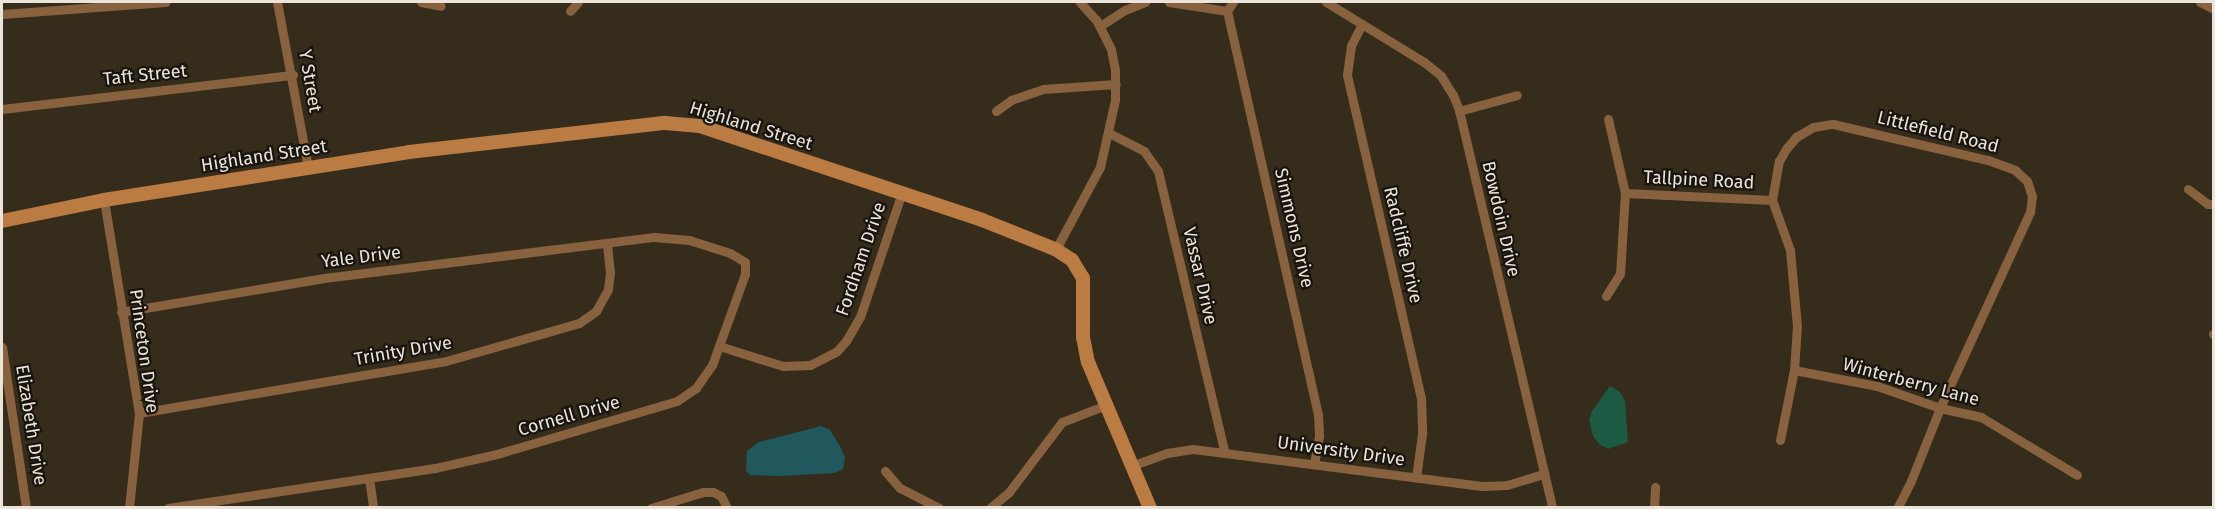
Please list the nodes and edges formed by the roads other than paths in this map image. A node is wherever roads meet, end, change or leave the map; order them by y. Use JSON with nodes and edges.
{"nodes":[{"id":1,"x":166,"y":2,"type":"edge"},
{"id":2,"x":277,"y":2,"type":"edge"},
{"id":3,"x":421,"y":2,"type":"edge"},
{"id":4,"x":578,"y":2,"type":"edge"},
{"id":5,"x":1080,"y":2,"type":"edge"},
{"id":6,"x":1145,"y":2,"type":"edge"},
{"id":7,"x":1168,"y":2,"type":"edge"},
{"id":8,"x":1233,"y":2,"type":"edge"},
{"id":9,"x":1326,"y":2,"type":"edge"},
{"id":10,"x":2200,"y":2,"type":"edge"},
{"id":11,"x":441,"y":6,"type":"dead end"},
{"id":12,"x":2214,"y":9,"type":"edge"},
{"id":13,"x":1227,"y":10,"type":"junction"},
{"id":14,"x":570,"y":11,"type":"dead end"},
{"id":15,"x":2,"y":14,"type":"edge"},
{"id":16,"x":1362,"y":24,"type":"junction"},
{"id":17,"x":1100,"y":26,"type":"junction"},
{"id":18,"x":292,"y":75,"type":"junction"},
{"id":19,"x":1116,"y":84,"type":"junction"},
{"id":20,"x":1517,"y":95,"type":"dead end"},
{"id":21,"x":2,"y":109,"type":"edge"},
{"id":22,"x":996,"y":111,"type":"dead end"},
{"id":23,"x":1459,"y":111,"type":"junction"},
{"id":24,"x":1608,"y":119,"type":"dead end"},
{"id":25,"x":1109,"y":133,"type":"junction"},
{"id":26,"x":308,"y":167,"type":"junction"},
{"id":27,"x":2188,"y":189,"type":"dead end"},
{"id":28,"x":902,"y":192,"type":"junction"},
{"id":29,"x":1625,"y":193,"type":"junction"},
{"id":30,"x":104,"y":200,"type":"junction"},
{"id":31,"x":1772,"y":200,"type":"junction"},
{"id":32,"x":2214,"y":204,"type":"edge"},
{"id":33,"x":2,"y":221,"type":"edge"},
{"id":34,"x":606,"y":243,"type":"junction"},
{"id":35,"x":1056,"y":249,"type":"junction"},
{"id":36,"x":1606,"y":296,"type":"dead end"},
{"id":37,"x":121,"y":312,"type":"junction"},
{"id":38,"x":719,"y":346,"type":"junction"},
{"id":39,"x":2,"y":347,"type":"edge"},
{"id":40,"x":1794,"y":370,"type":"junction"},
{"id":41,"x":6,"y":404,"type":"edge"},
{"id":42,"x":1106,"y":405,"type":"junction"},
{"id":43,"x":1940,"y":408,"type":"junction"},
{"id":44,"x":139,"y":413,"type":"junction"},
{"id":45,"x":1780,"y":440,"type":"dead end"},
{"id":46,"x":1224,"y":451,"type":"junction"},
{"id":47,"x":1314,"y":464,"type":"junction"},
{"id":48,"x":1134,"y":465,"type":"junction"},
{"id":49,"x":885,"y":471,"type":"dead end"},
{"id":50,"x":1544,"y":474,"type":"junction"},
{"id":51,"x":2077,"y":475,"type":"dead end"},
{"id":52,"x":369,"y":478,"type":"junction"},
{"id":53,"x":1416,"y":478,"type":"junction"},
{"id":54,"x":1655,"y":487,"type":"dead end"},
{"id":55,"x":26,"y":507,"type":"edge"},
{"id":56,"x":129,"y":507,"type":"edge"},
{"id":57,"x":168,"y":507,"type":"edge"},
{"id":58,"x":373,"y":507,"type":"edge"},
{"id":59,"x":651,"y":507,"type":"edge"},
{"id":60,"x":727,"y":507,"type":"edge"},
{"id":61,"x":939,"y":507,"type":"edge"},
{"id":62,"x":990,"y":507,"type":"edge"},
{"id":63,"x":1150,"y":507,"type":"edge"},
{"id":64,"x":1552,"y":507,"type":"edge"},
{"id":65,"x":1653,"y":507,"type":"edge"},
{"id":66,"x":1897,"y":507,"type":"edge"}],
"edges":[{"from":1,"to":15,"type":"street"},
{"from":2,"to":18,"type":"street","name":"Y Street"},
{"from":3,"to":11,"type":"street"},
{"from":4,"to":14,"type":"street"},
{"from":5,"to":17,"type":"street"},
{"from":6,"to":17,"type":"street"},
{"from":7,"to":13,"type":"street"},
{"from":8,"to":13,"type":"street"},
{"from":9,"to":16,"type":"street","name":"Bowdoin Drive"},
{"from":10,"to":12,"type":"street"},
{"from":13,"to":47,"type":"street","name":"Simmons Drive"},
{"from":16,"to":23,"type":"street","name":"Bowdoin Drive"},
{"from":16,"to":53,"type":"street","name":"Radcliffe Drive"},
{"from":17,"to":19,"type":"street"},
{"from":18,"to":21,"type":"street","name":"Taft Street"},
{"from":18,"to":26,"type":"street","name":"Y Street"},
{"from":19,"to":22,"type":"street"},
{"from":19,"to":25,"type":"street"},
{"from":20,"to":23,"type":"street"},
{"from":23,"to":50,"type":"street","name":"Bowdoin Drive"},
{"from":24,"to":29,"type":"street"},
{"from":25,"to":35,"type":"street"},
{"from":25,"to":46,"type":"street","name":"Vassar Drive"},
{"from":26,"to":28,"type":"street","name":"Highland Street"},
{"from":26,"to":30,"type":"street","name":"Highland Street"},
{"from":27,"to":32,"type":"street"},
{"from":28,"to":35,"type":"street","name":"Highland Street"},
{"from":28,"to":38,"type":"street","name":"Fordham Drive"},
{"from":29,"to":31,"type":"street","name":"Tallpine Road"},
{"from":29,"to":36,"type":"street"},
{"from":30,"to":33,"type":"street","name":"Highland Street"},
{"from":30,"to":37,"type":"street","name":"Princeton Drive"},
{"from":31,"to":40,"type":"street","name":"Littlefield Road"},
{"from":31,"to":43,"type":"street","name":"Littlefield Road"},
{"from":34,"to":37,"type":"street","name":"Yale Drive"},
{"from":34,"to":38,"type":"street","name":"Cornell Drive"},
{"from":34,"to":44,"type":"street","name":"Trinity Drive"},
{"from":35,"to":42,"type":"street","name":"Highland Street"},
{"from":37,"to":44,"type":"street","name":"Princeton Drive"},
{"from":38,"to":52,"type":"street","name":"Cornell Drive"},
{"from":39,"to":41,"type":"street","name":"Elizabeth Drive"},
{"from":40,"to":43,"type":"street","name":"Winterberry Lane"},
{"from":40,"to":45,"type":"street","name":"Littlefield Road"},
{"from":41,"to":55,"type":"street","name":"Elizabeth Drive"},
{"from":42,"to":48,"type":"street","name":"Highland Street"},
{"from":42,"to":62,"type":"street"},
{"from":43,"to":51,"type":"street","name":"Winterberry Lane"},
{"from":43,"to":66,"type":"street","name":"Littlefield Road"},
{"from":44,"to":56,"type":"street","name":"Princeton Drive"},
{"from":46,"to":47,"type":"street","name":"University Drive"},
{"from":46,"to":48,"type":"street","name":"University Drive"},
{"from":47,"to":53,"type":"street","name":"University Drive"},
{"from":48,"to":63,"type":"street","name":"Highland Street"},
{"from":49,"to":61,"type":"street"},
{"from":50,"to":53,"type":"street","name":"University Drive"},
{"from":50,"to":64,"type":"street","name":"Bowdoin Drive"},
{"from":52,"to":57,"type":"street","name":"Cornell Drive"},
{"from":52,"to":58,"type":"street"},
{"from":54,"to":65,"type":"street"},
{"from":59,"to":60,"type":"street"}]}
